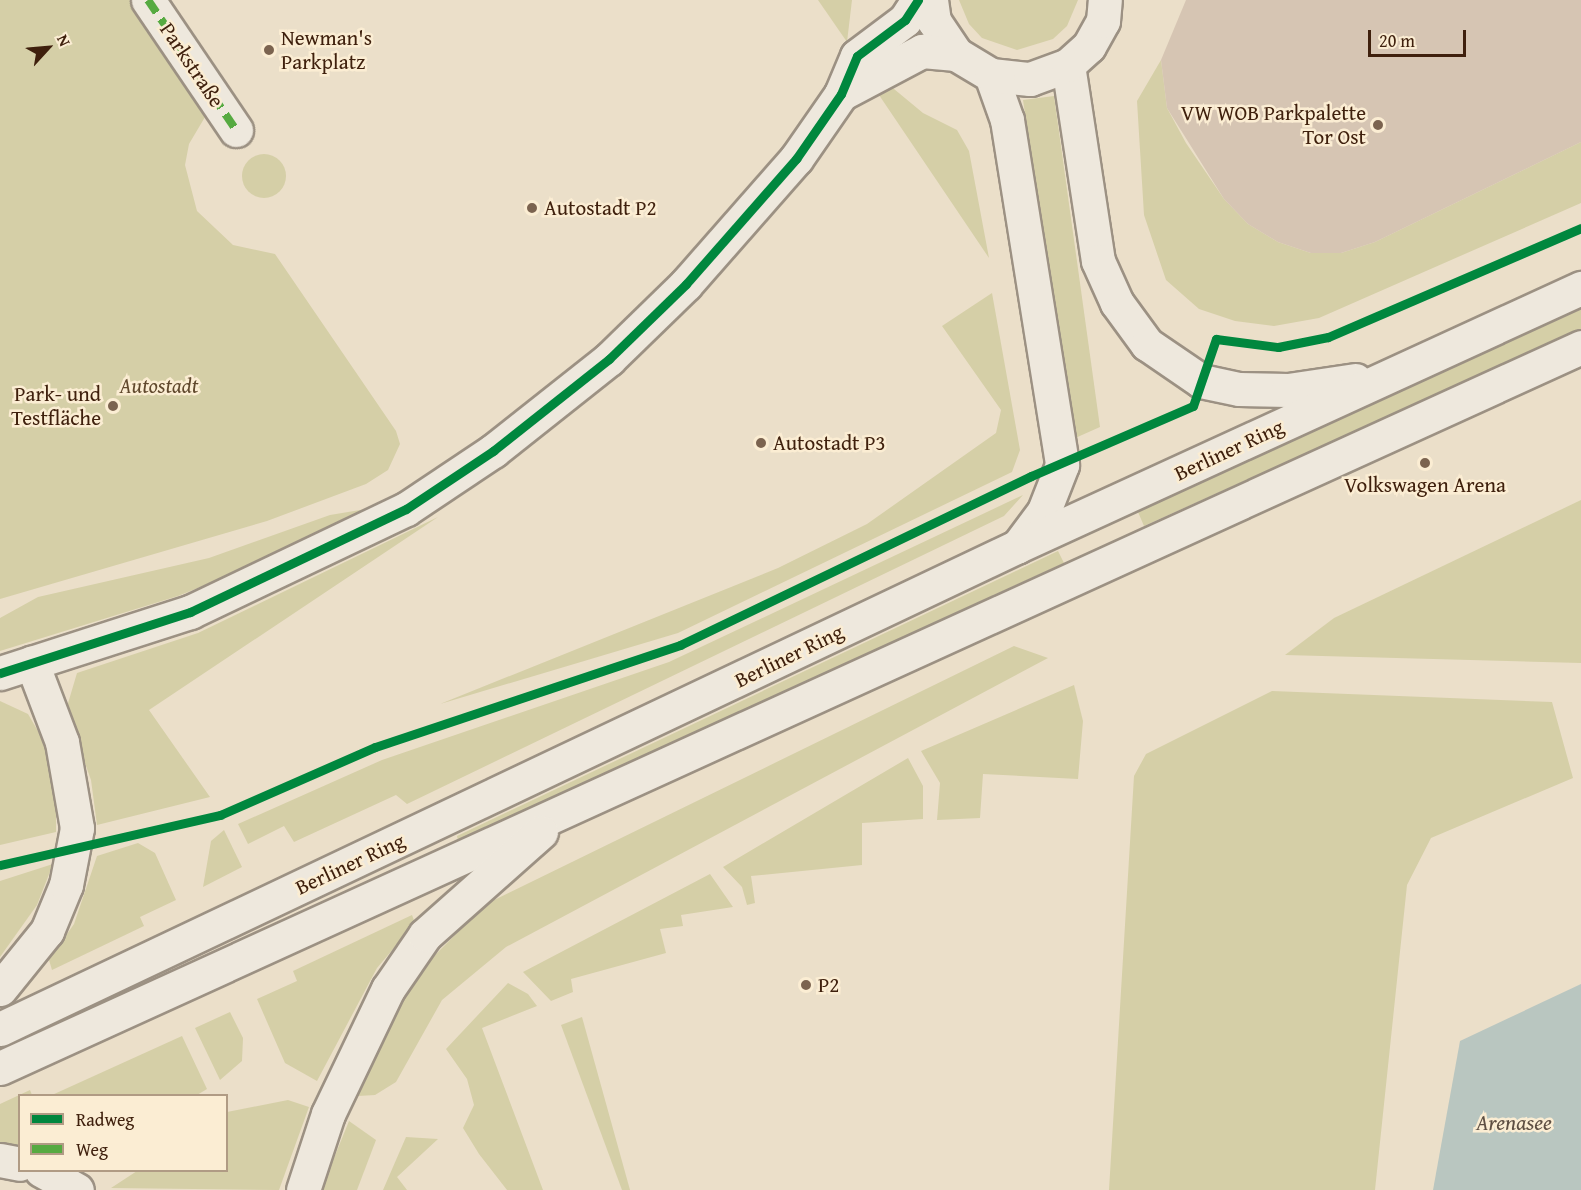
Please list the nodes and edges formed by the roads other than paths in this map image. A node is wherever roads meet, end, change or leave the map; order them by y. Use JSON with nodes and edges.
{"nodes":[{"id":1,"x":148,"y":0,"type":"edge"},
{"id":2,"x":918,"y":0,"type":"edge"},
{"id":3,"x":931,"y":0,"type":"edge"},
{"id":4,"x":1105,"y":0,"type":"edge"},
{"id":5,"x":956,"y":54,"type":"junction"},
{"id":6,"x":1068,"y":65,"type":"junction"},
{"id":7,"x":991,"y":75,"type":"junction"},
{"id":8,"x":840,"y":94,"type":"junction"},
{"id":9,"x":236,"y":130,"type":"dead end"},
{"id":10,"x":1581,"y":288,"type":"edge"},
{"id":11,"x":1581,"y":347,"type":"edge"},
{"id":12,"x":1392,"y":375,"type":"junction"},
{"id":13,"x":1016,"y":547,"type":"junction"},
{"id":14,"x":32,"y":663,"type":"junction"},
{"id":15,"x":0,"y":673,"type":"edge"},
{"id":16,"x":567,"y":810,"type":"junction"},
{"id":17,"x":0,"y":989,"type":"edge"},
{"id":18,"x":0,"y":1029,"type":"edge"},
{"id":19,"x":0,"y":1068,"type":"edge"},
{"id":20,"x":0,"y":1160,"type":"edge"},
{"id":21,"x":18,"y":1164,"type":"edge"},
{"id":22,"x":303,"y":1190,"type":"edge"}],
"edges":[{"from":1,"to":9,"type":"main road","name":"Parkstraße"},
{"from":2,"to":8,"type":"main road"},
{"from":3,"to":5,"type":"main road"},
{"from":4,"to":6,"type":"main road"},
{"from":5,"to":7,"type":"main road"},
{"from":5,"to":8,"type":"main road"},
{"from":6,"to":7,"type":"main road"},
{"from":6,"to":12,"type":"main road"},
{"from":7,"to":13,"type":"main road"},
{"from":8,"to":14,"type":"main road"},
{"from":10,"to":12,"type":"main road","name":"Berliner Ring"},
{"from":11,"to":16,"type":"main road","name":"Berliner Ring"},
{"from":12,"to":13,"type":"main road","name":"Berliner Ring"},
{"from":13,"to":18,"type":"main road","name":"Berliner Ring"},
{"from":14,"to":15,"type":"main road"},
{"from":14,"to":17,"type":"main road"},
{"from":16,"to":19,"type":"main road","name":"Berliner Ring"},
{"from":16,"to":22,"type":"main road"},
{"from":20,"to":21,"type":"main road"}]}
